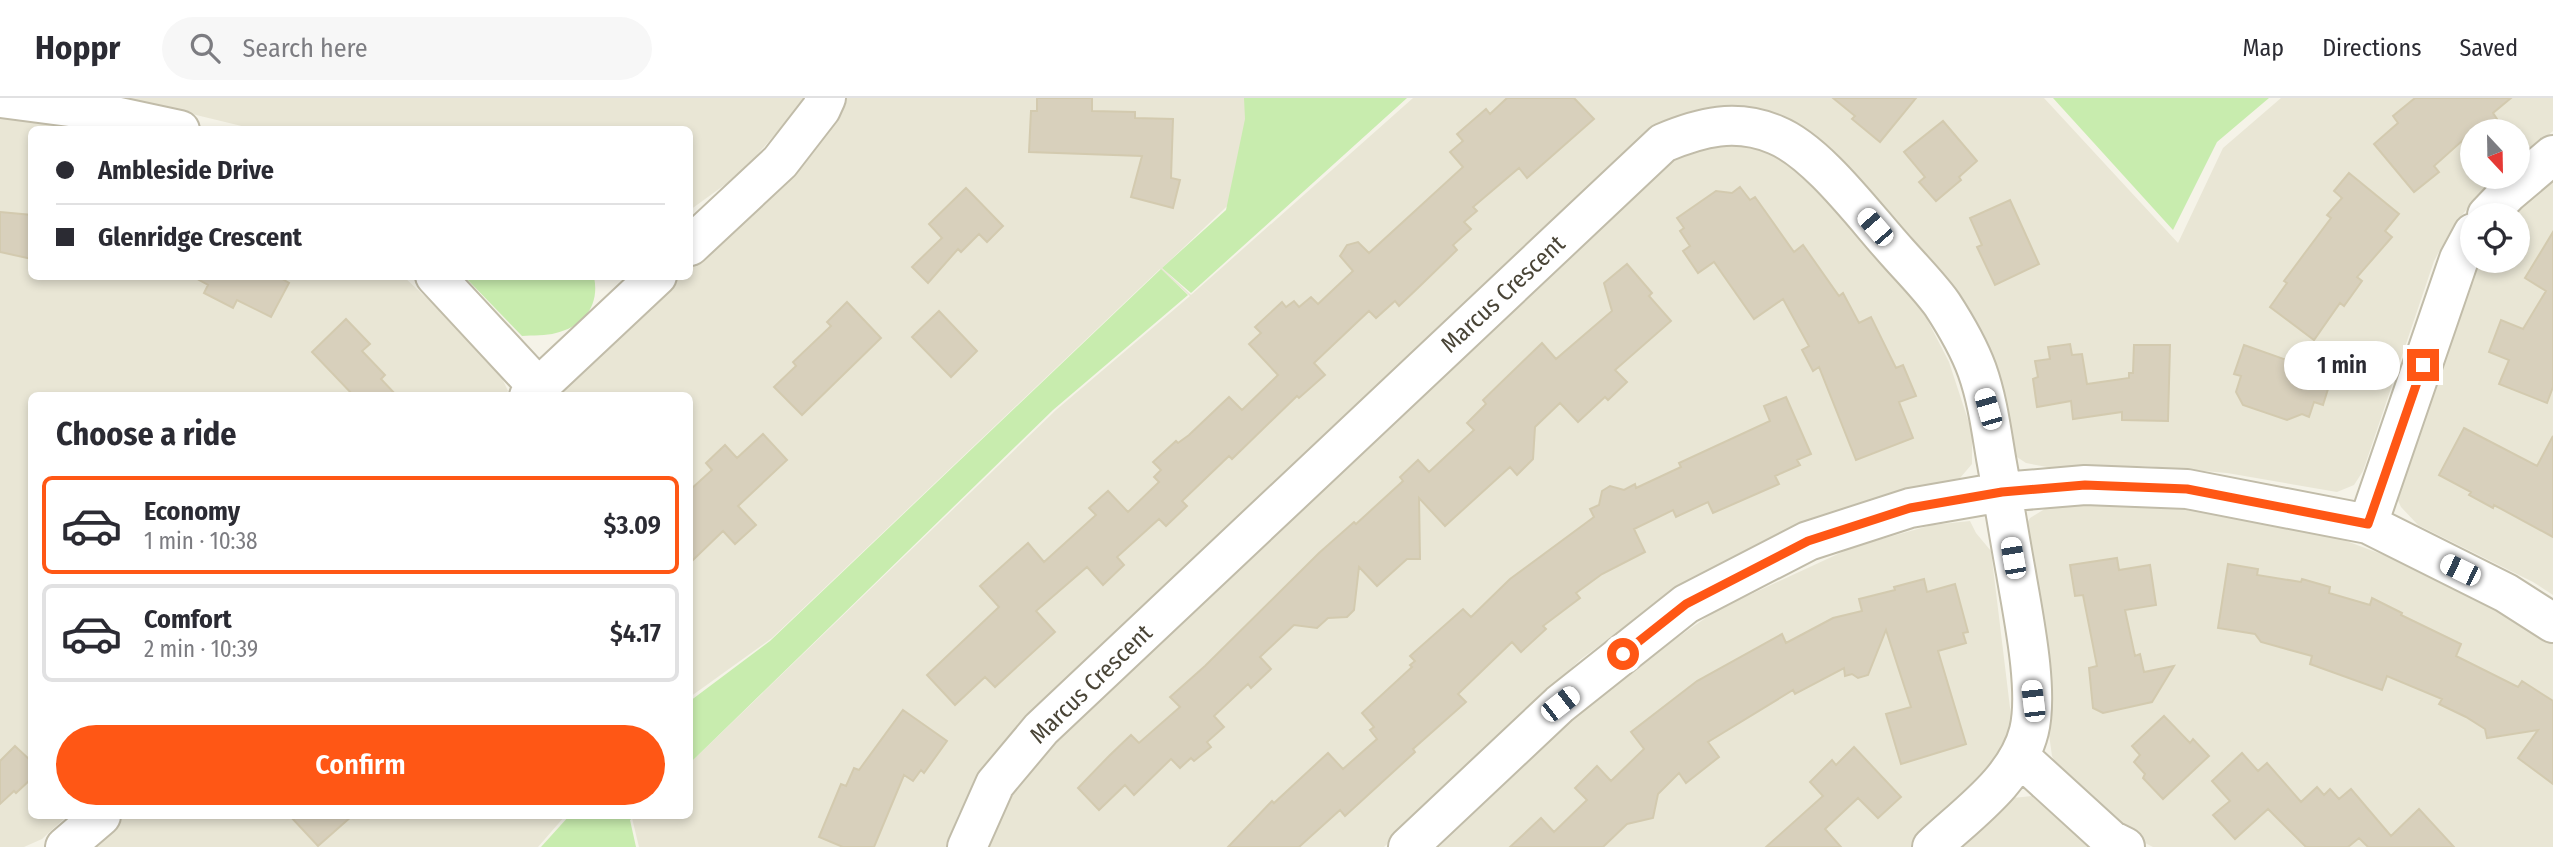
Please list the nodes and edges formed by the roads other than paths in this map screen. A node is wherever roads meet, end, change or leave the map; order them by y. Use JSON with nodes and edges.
{"nodes":[{"id":1,"x":1,"y":98,"type":"edge"},
{"id":2,"x":826,"y":98,"type":"edge"},
{"id":3,"x":161,"y":126,"type":"edge"},
{"id":4,"x":2553,"y":155,"type":"edge"},
{"id":5,"x":2498,"y":203,"type":"edge"},
{"id":6,"x":693,"y":243,"type":"edge"},
{"id":7,"x":2460,"y":258,"type":"edge"},
{"id":8,"x":438,"y":280,"type":"edge"},
{"id":9,"x":652,"y":280,"type":"edge"},
{"id":10,"x":533,"y":391,"type":"edge"},
{"id":11,"x":2002,"y":492,"type":"junction"},
{"id":12,"x":2368,"y":524,"type":"junction"},
{"id":13,"x":2553,"y":623,"type":"edge"},
{"id":14,"x":2020,"y":757,"type":"junction"},
{"id":15,"x":98,"y":819,"type":"edge"},
{"id":16,"x":65,"y":847,"type":"edge"},
{"id":17,"x":967,"y":847,"type":"edge"},
{"id":18,"x":1408,"y":847,"type":"edge"},
{"id":19,"x":1932,"y":847,"type":"edge"},
{"id":20,"x":2125,"y":847,"type":"edge"}],
"edges":[{"from":1,"to":3,"type":"street"},
{"from":2,"to":6,"type":"street"},
{"from":4,"to":5,"type":"street"},
{"from":7,"to":12,"type":"street"},
{"from":8,"to":10,"type":"street"},
{"from":9,"to":10,"type":"street"},
{"from":11,"to":12,"type":"street"},
{"from":11,"to":14,"type":"street","name":"Marcus Crescent"},
{"from":11,"to":17,"type":"street","name":"Marcus Crescent"},
{"from":11,"to":18,"type":"street"},
{"from":12,"to":13,"type":"street"},
{"from":14,"to":19,"type":"street"},
{"from":14,"to":20,"type":"street"},
{"from":15,"to":16,"type":"street"}]}
